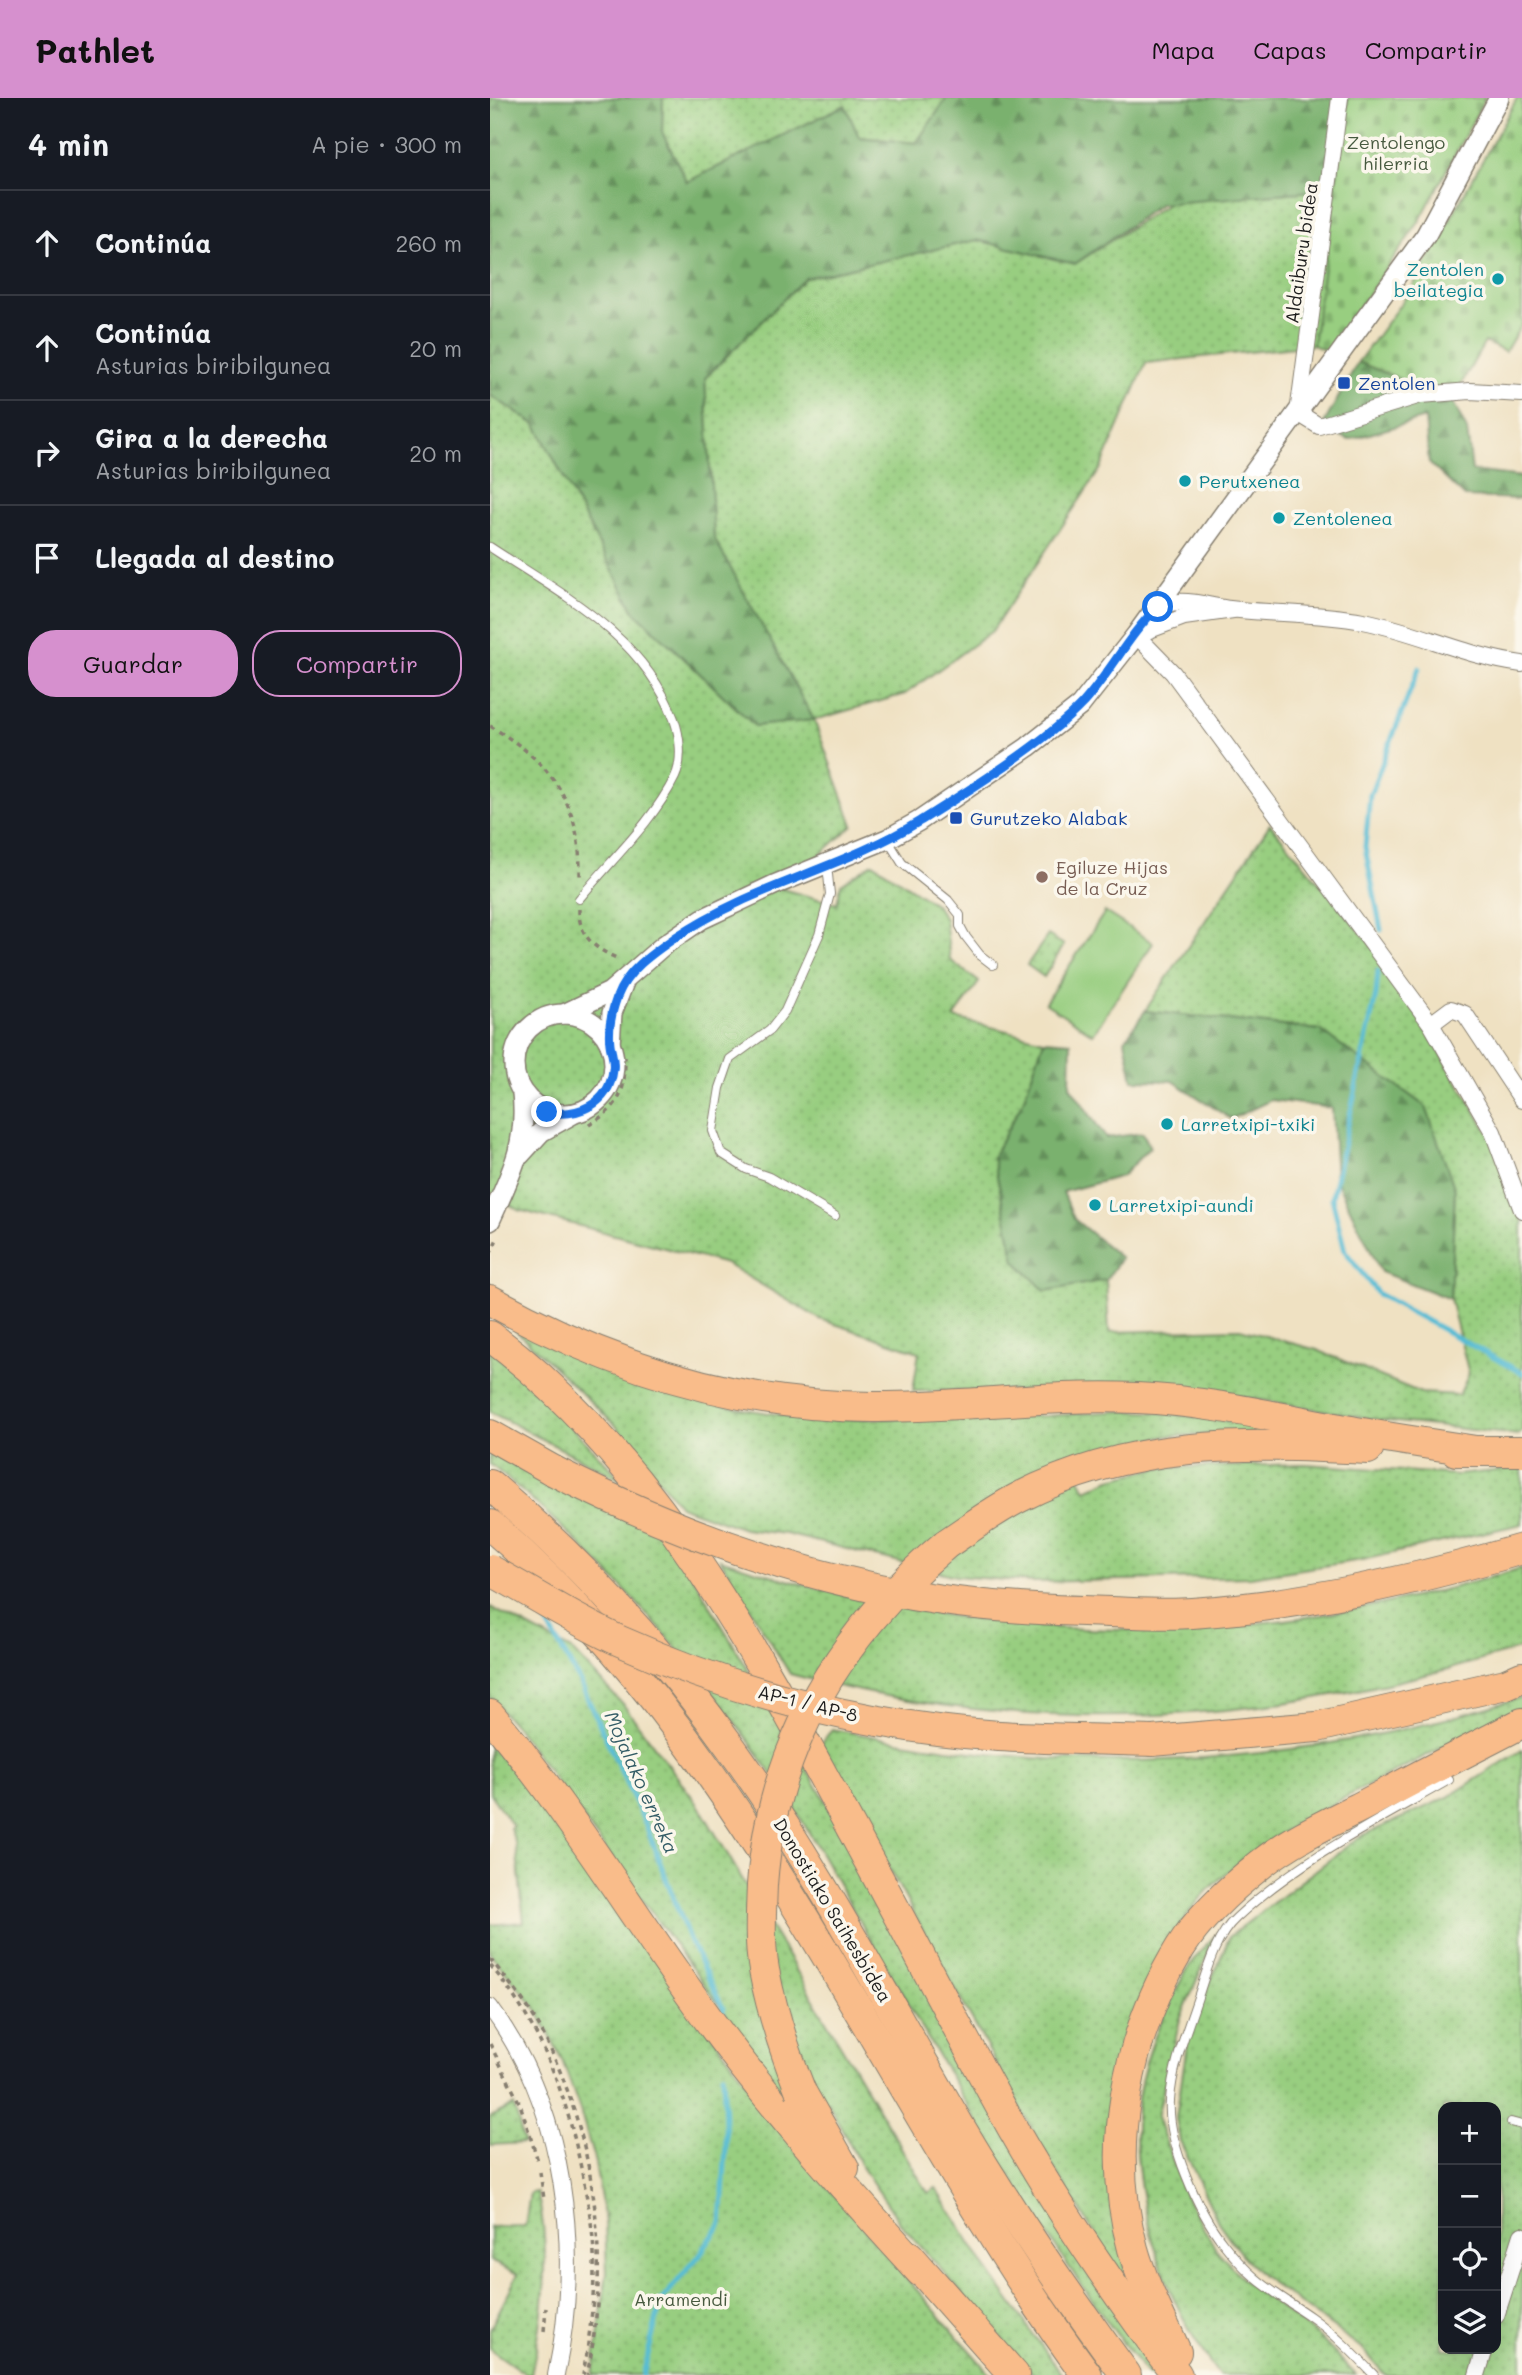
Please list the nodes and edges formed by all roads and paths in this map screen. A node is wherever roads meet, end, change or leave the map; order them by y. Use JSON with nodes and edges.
{"nodes":[{"id":1,"x":1340,"y":98,"type":"edge"},
{"id":2,"x":1499,"y":98,"type":"edge"},
{"id":3,"x":1522,"y":394,"type":"edge"},
{"id":4,"x":1298,"y":413,"type":"junction"},
{"id":5,"x":490,"y":547,"type":"edge"},
{"id":6,"x":1233,"y":610,"type":"junction"},
{"id":7,"x":1153,"y":611,"type":"junction"},
{"id":8,"x":1136,"y":635,"type":"junction"},
{"id":9,"x":1522,"y":664,"type":"edge"},
{"id":10,"x":490,"y":726,"type":"edge"},
{"id":11,"x":887,"y":839,"type":"junction"},
{"id":12,"x":827,"y":865,"type":"junction"},
{"id":13,"x":579,"y":899,"type":"junction"},
{"id":14,"x":993,"y":965,"type":"dead end"},
{"id":15,"x":638,"y":967,"type":"junction"},
{"id":16,"x":624,"y":981,"type":"junction"},
{"id":17,"x":564,"y":1014,"type":"junction"},
{"id":18,"x":1431,"y":1024,"type":"junction"},
{"id":19,"x":610,"y":1045,"type":"junction"},
{"id":20,"x":523,"y":1093,"type":"junction"},
{"id":21,"x":1522,"y":1100,"type":"edge"},
{"id":22,"x":577,"y":1113,"type":"junction"},
{"id":23,"x":519,"y":1155,"type":"junction"},
{"id":24,"x":1522,"y":1210,"type":"edge"},
{"id":25,"x":835,"y":1216,"type":"dead end"},
{"id":26,"x":490,"y":1221,"type":"edge"},
{"id":27,"x":490,"y":1300,"type":"edge"},
{"id":28,"x":490,"y":1336,"type":"edge"},
{"id":29,"x":490,"y":1435,"type":"edge"},
{"id":30,"x":1476,"y":1451,"type":"junction"},
{"id":31,"x":1522,"y":1451,"type":"edge"},
{"id":32,"x":490,"y":1485,"type":"edge"},
{"id":33,"x":490,"y":1525,"type":"edge"},
{"id":34,"x":1522,"y":1549,"type":"edge"},
{"id":35,"x":490,"y":1570,"type":"edge"},
{"id":36,"x":490,"y":1584,"type":"edge"},
{"id":37,"x":617,"y":1639,"type":"junction"},
{"id":38,"x":1522,"y":1677,"type":"edge"},
{"id":39,"x":490,"y":1715,"type":"edge"},
{"id":40,"x":1522,"y":1723,"type":"edge"},
{"id":41,"x":1449,"y":1780,"type":"dead end"},
{"id":42,"x":490,"y":2007,"type":"edge"},
{"id":43,"x":490,"y":2044,"type":"edge"},
{"id":44,"x":1511,"y":2122,"type":"dead end"},
{"id":45,"x":1522,"y":2125,"type":"edge"},
{"id":46,"x":546,"y":2210,"type":"dead end"},
{"id":47,"x":1522,"y":2235,"type":"edge"},
{"id":48,"x":921,"y":2272,"type":"junction"},
{"id":49,"x":1501,"y":2300,"type":"edge"},
{"id":50,"x":546,"y":2306,"type":"dead end"},
{"id":51,"x":544,"y":2333,"type":"dead end"},
{"id":52,"x":1483,"y":2354,"type":"edge"},
{"id":53,"x":556,"y":2375,"type":"edge"},
{"id":54,"x":1014,"y":2375,"type":"edge"},
{"id":55,"x":1087,"y":2375,"type":"edge"},
{"id":56,"x":1126,"y":2375,"type":"edge"},
{"id":57,"x":1177,"y":2375,"type":"edge"},
{"id":58,"x":1192,"y":2375,"type":"edge"},
{"id":59,"x":1374,"y":2375,"type":"edge"},
{"id":60,"x":1477,"y":2375,"type":"edge"}],
"edges":[{"from":1,"to":4,"type":"street","name":"Aldaiburu bidea"},
{"from":2,"to":4,"type":"street"},
{"from":3,"to":4,"type":"street"},
{"from":4,"to":7,"type":"street"},
{"from":5,"to":13,"type":"lane"},
{"from":6,"to":7,"type":"street"},
{"from":6,"to":8,"type":"street"},
{"from":6,"to":9,"type":"street"},
{"from":7,"to":8,"type":"street"},
{"from":8,"to":11,"type":"street"},
{"from":8,"to":18,"type":"street"},
{"from":10,"to":13,"type":"path"},
{"from":11,"to":12,"type":"street"},
{"from":11,"to":14,"type":"lane"},
{"from":12,"to":15,"type":"street"},
{"from":12,"to":25,"type":"lane"},
{"from":13,"to":15,"type":"path"},
{"from":15,"to":16,"type":"street"},
{"from":16,"to":17,"type":"street"},
{"from":16,"to":19,"type":"street"},
{"from":17,"to":19,"type":"street"},
{"from":17,"to":20,"type":"street"},
{"from":18,"to":21,"type":"street"},
{"from":18,"to":24,"type":"street"},
{"from":19,"to":22,"type":"street"},
{"from":20,"to":22,"type":"street"},
{"from":20,"to":23,"type":"street"},
{"from":22,"to":23,"type":"street"},
{"from":23,"to":26,"type":"street"},
{"from":27,"to":30,"type":"highway"},
{"from":28,"to":57,"type":"highway"},
{"from":29,"to":34,"type":"highway","bridge":true},
{"from":30,"to":31,"type":"highway"},
{"from":30,"to":48,"type":"highway","bridge":true},
{"from":32,"to":56,"type":"highway","name":"Donostiako Saihesbidea"},
{"from":33,"to":55,"type":"highway","name":"Donostiako Saihesbidea"},
{"from":35,"to":37,"type":"highway","name":"AP-1 / AP-8","bridge":true},
{"from":36,"to":37,"type":"highway","bridge":true},
{"from":37,"to":38,"type":"highway","name":"AP-1 / AP-8","bridge":true},
{"from":39,"to":48,"type":"highway"},
{"from":40,"to":58,"type":"highway"},
{"from":41,"to":59,"type":"lane"},
{"from":42,"to":53,"type":"street"},
{"from":43,"to":46,"type":"path"},
{"from":44,"to":45,"type":"lane"},
{"from":47,"to":49,"type":"street"},
{"from":48,"to":54,"type":"highway"},
{"from":50,"to":51,"type":"path"},
{"from":52,"to":60,"type":"street"}]}
